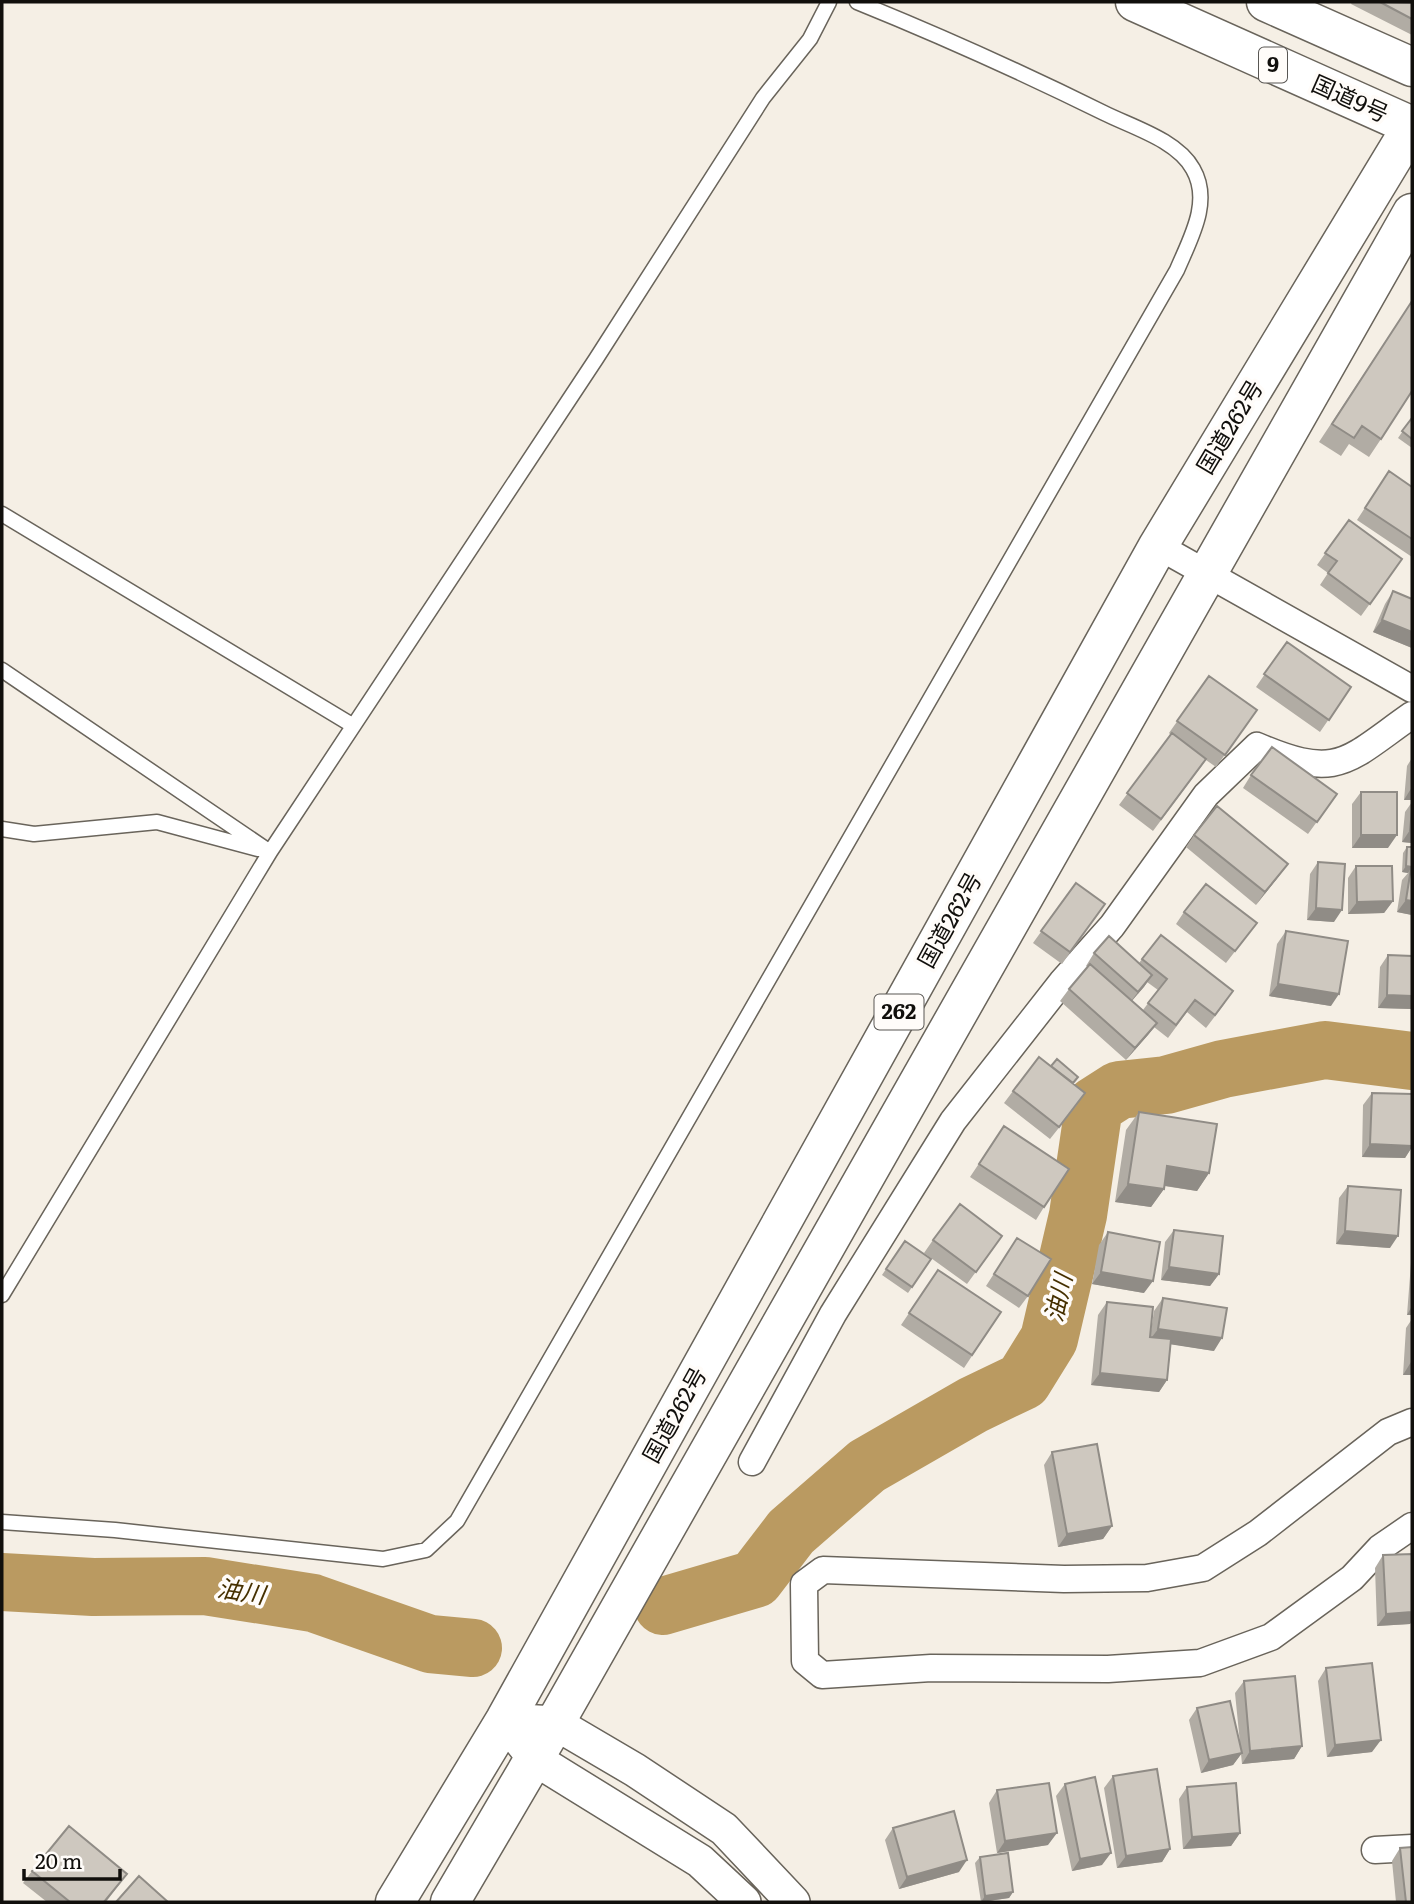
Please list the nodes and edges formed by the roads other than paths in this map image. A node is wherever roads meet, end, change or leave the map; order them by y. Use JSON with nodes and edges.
{"nodes":[{"id":1,"x":829,"y":2,"type":"edge"},
{"id":2,"x":857,"y":2,"type":"edge"},
{"id":3,"x":1135,"y":2,"type":"edge"},
{"id":4,"x":1266,"y":2,"type":"edge"},
{"id":5,"x":1412,"y":67,"type":"edge"},
{"id":6,"x":1412,"y":126,"type":"edge"},
{"id":7,"x":1412,"y":213,"type":"edge"},
{"id":8,"x":2,"y":514,"type":"edge"},
{"id":9,"x":1158,"y":546,"type":"junction"},
{"id":10,"x":1208,"y":575,"type":"junction"},
{"id":11,"x":2,"y":670,"type":"edge"},
{"id":12,"x":1412,"y":689,"type":"edge"},
{"id":13,"x":1412,"y":715,"type":"edge"},
{"id":14,"x":352,"y":725,"type":"junction"},
{"id":15,"x":2,"y":829,"type":"edge"},
{"id":16,"x":270,"y":852,"type":"junction"},
{"id":17,"x":2,"y":1295,"type":"edge"},
{"id":18,"x":1412,"y":1422,"type":"edge"},
{"id":19,"x":752,"y":1462,"type":"dead end"},
{"id":20,"x":2,"y":1522,"type":"edge"},
{"id":21,"x":1412,"y":1525,"type":"edge"},
{"id":22,"x":505,"y":1720,"type":"junction"},
{"id":23,"x":555,"y":1723,"type":"junction"},
{"id":24,"x":535,"y":1759,"type":"junction"},
{"id":25,"x":1412,"y":1848,"type":"edge"},
{"id":26,"x":1375,"y":1850,"type":"dead end"},
{"id":27,"x":395,"y":1902,"type":"edge"},
{"id":28,"x":450,"y":1902,"type":"edge"},
{"id":29,"x":744,"y":1902,"type":"edge"},
{"id":30,"x":793,"y":1902,"type":"edge"}],
"edges":[{"from":1,"to":14,"type":"lane"},
{"from":2,"to":20,"type":"lane"},
{"from":3,"to":6,"type":"highway","name":"国道9号","number":"9"},
{"from":4,"to":5,"type":"highway","number":"9"},
{"from":6,"to":9,"type":"highway","name":"国道262号","number":"262"},
{"from":7,"to":10,"type":"highway","name":"国道262号","number":"262"},
{"from":8,"to":14,"type":"lane"},
{"from":9,"to":10,"type":"street"},
{"from":9,"to":22,"type":"highway","name":"国道262号","number":"262"},
{"from":10,"to":12,"type":"street"},
{"from":10,"to":23,"type":"highway","name":"国道262号","number":"262"},
{"from":11,"to":16,"type":"lane"},
{"from":13,"to":19,"type":"street"},
{"from":14,"to":16,"type":"lane"},
{"from":15,"to":16,"type":"lane"},
{"from":16,"to":17,"type":"lane"},
{"from":18,"to":21,"type":"street"},
{"from":22,"to":23,"type":"street"},
{"from":22,"to":24,"type":"street"},
{"from":22,"to":27,"type":"highway","name":"国道262号","number":"262"},
{"from":23,"to":24,"type":"highway","name":"国道262号","number":"262"},
{"from":23,"to":30,"type":"street"},
{"from":24,"to":28,"type":"highway","name":"国道262号","number":"262"},
{"from":24,"to":29,"type":"street"},
{"from":25,"to":26,"type":"street"}]}
